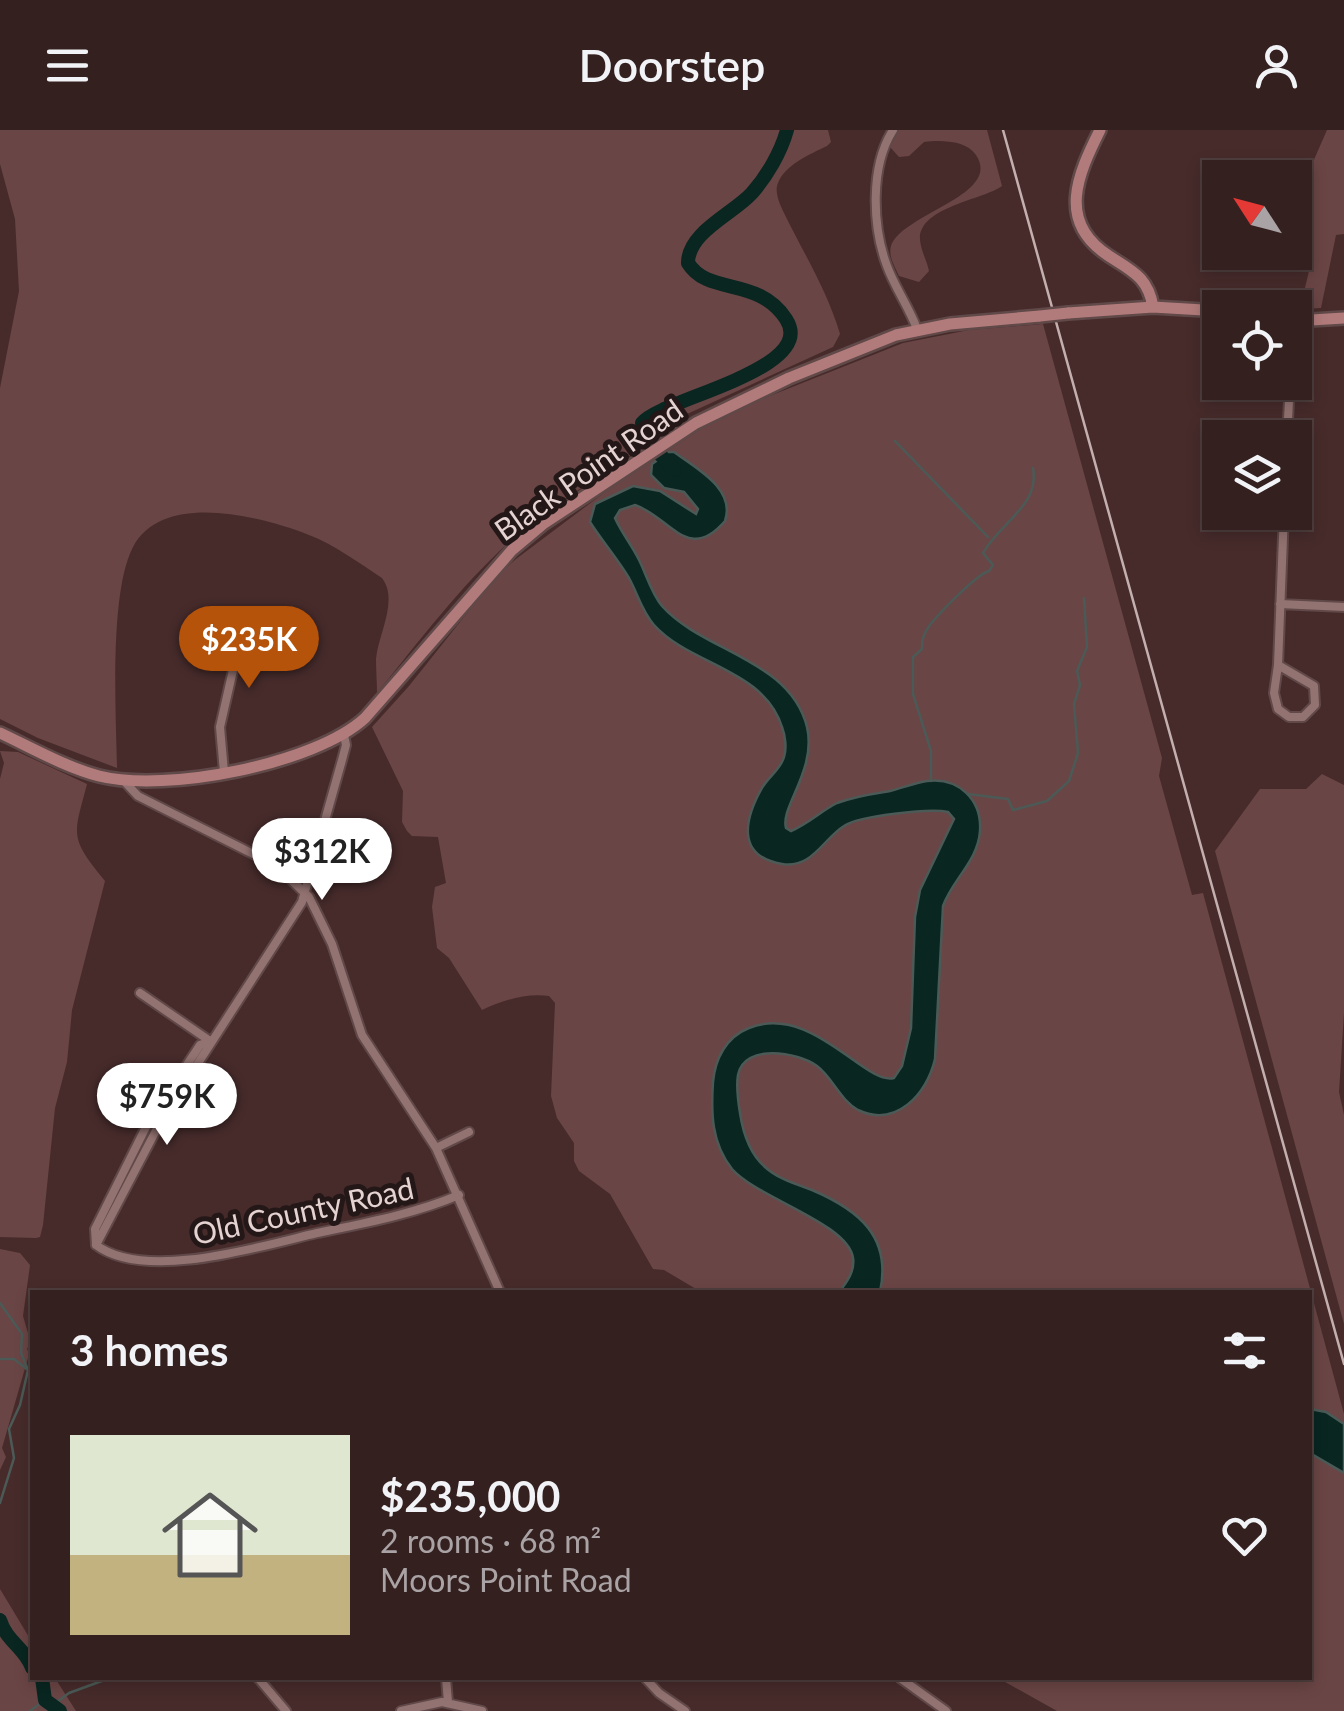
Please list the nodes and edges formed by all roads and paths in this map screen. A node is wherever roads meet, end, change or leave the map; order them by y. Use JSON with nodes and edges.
{"nodes":[{"id":1,"x":893,"y":130,"type":"edge"},
{"id":2,"x":1100,"y":130,"type":"edge"},
{"id":3,"x":1153,"y":307,"type":"junction"},
{"id":4,"x":1202,"y":309,"type":"edge"},
{"id":5,"x":1344,"y":318,"type":"edge"},
{"id":6,"x":1312,"y":320,"type":"edge"},
{"id":7,"x":917,"y":329,"type":"junction"},
{"id":8,"x":1283,"y":530,"type":"edge"},
{"id":9,"x":1280,"y":604,"type":"junction"},
{"id":10,"x":1344,"y":608,"type":"edge"},
{"id":11,"x":223,"y":618,"type":"dead end"},
{"id":12,"x":1278,"y":665,"type":"junction"},
{"id":13,"x":0,"y":733,"type":"edge"},
{"id":14,"x":344,"y":735,"type":"junction"},
{"id":15,"x":224,"y":772,"type":"junction"},
{"id":16,"x":123,"y":780,"type":"junction"},
{"id":17,"x":306,"y":894,"type":"junction"},
{"id":18,"x":140,"y":993,"type":"dead end"},
{"id":19,"x":210,"y":1040,"type":"junction"},
{"id":20,"x":469,"y":1132,"type":"dead end"},
{"id":21,"x":436,"y":1148,"type":"junction"},
{"id":22,"x":460,"y":1195,"type":"junction"},
{"id":23,"x":499,"y":1290,"type":"edge"},
{"id":24,"x":260,"y":1680,"type":"edge"},
{"id":25,"x":446,"y":1680,"type":"edge"},
{"id":26,"x":647,"y":1680,"type":"edge"},
{"id":27,"x":903,"y":1680,"type":"edge"},
{"id":28,"x":448,"y":1702,"type":"junction"},
{"id":29,"x":286,"y":1711,"type":"edge"},
{"id":30,"x":401,"y":1711,"type":"edge"},
{"id":31,"x":482,"y":1711,"type":"edge"},
{"id":32,"x":685,"y":1711,"type":"edge"},
{"id":33,"x":946,"y":1711,"type":"edge"}],
"edges":[{"from":1,"to":7,"type":"street"},
{"from":2,"to":3,"type":"main road"},
{"from":3,"to":4,"type":"main road","name":"Black Point Road"},
{"from":3,"to":7,"type":"main road","name":"Black Point Road","bridge":true},
{"from":5,"to":6,"type":"main road"},
{"from":7,"to":14,"type":"main road","name":"Black Point Road"},
{"from":8,"to":9,"type":"street"},
{"from":9,"to":10,"type":"street"},
{"from":9,"to":12,"type":"street"},
{"from":11,"to":15,"type":"street"},
{"from":12,"to":12,"type":"street"},
{"from":13,"to":16,"type":"main road","name":"Black Point Road"},
{"from":14,"to":15,"type":"main road","name":"Black Point Road"},
{"from":14,"to":17,"type":"street","name":"Old County Road"},
{"from":15,"to":16,"type":"main road","name":"Black Point Road"},
{"from":16,"to":17,"type":"street"},
{"from":17,"to":19,"type":"street","name":"Old County Road"},
{"from":17,"to":21,"type":"street"},
{"from":18,"to":19,"type":"street"},
{"from":19,"to":22,"type":"street","name":"Old County Road"},
{"from":20,"to":21,"type":"street"},
{"from":21,"to":22,"type":"street"},
{"from":22,"to":23,"type":"street"},
{"from":24,"to":29,"type":"street"},
{"from":25,"to":28,"type":"street"},
{"from":26,"to":32,"type":"street"},
{"from":27,"to":33,"type":"street"},
{"from":28,"to":30,"type":"street"},
{"from":28,"to":31,"type":"street"}]}
